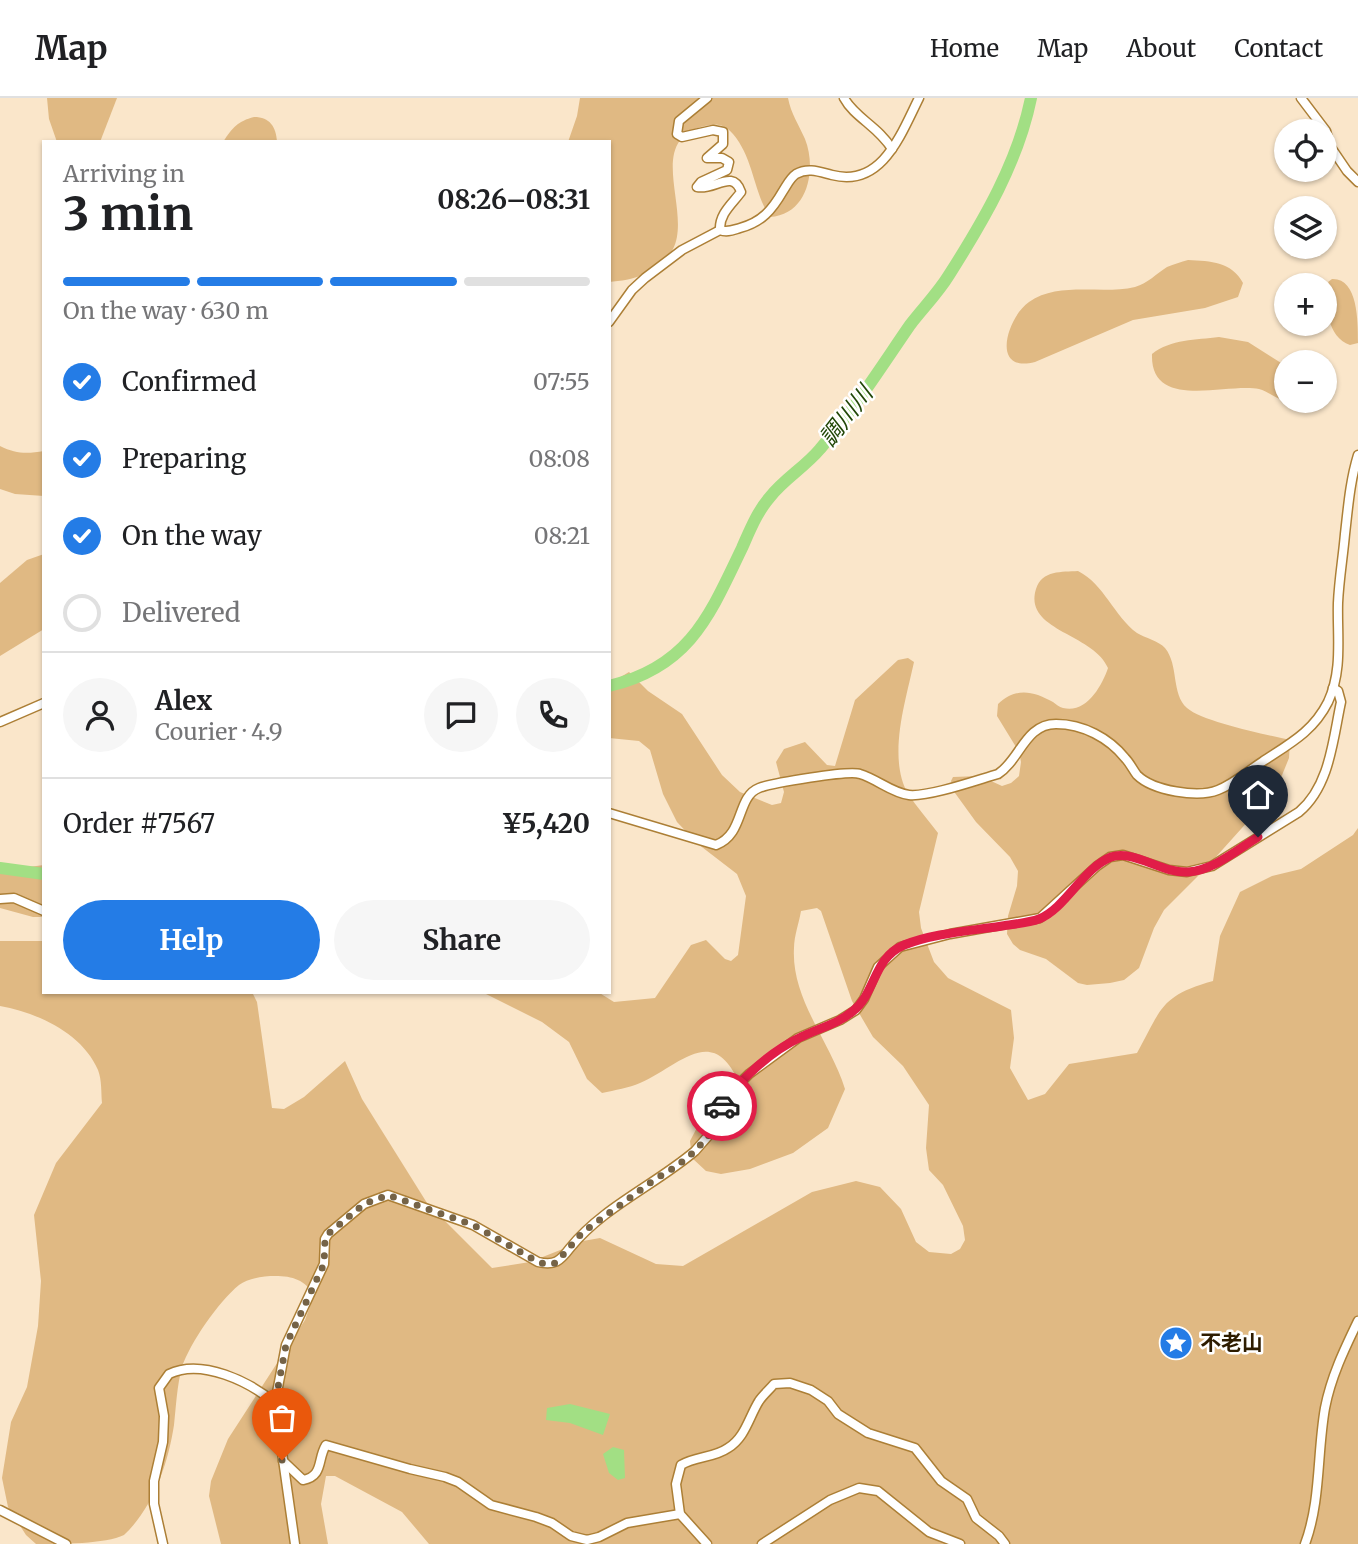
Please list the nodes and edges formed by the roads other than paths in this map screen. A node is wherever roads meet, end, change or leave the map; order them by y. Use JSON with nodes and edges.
{"nodes":[{"id":1,"x":708,"y":98,"type":"edge"},
{"id":2,"x":844,"y":98,"type":"edge"},
{"id":3,"x":919,"y":98,"type":"edge"},
{"id":4,"x":1301,"y":98,"type":"edge"},
{"id":5,"x":892,"y":149,"type":"junction"},
{"id":6,"x":1358,"y":182,"type":"edge"},
{"id":7,"x":720,"y":230,"type":"junction"},
{"id":8,"x":611,"y":319,"type":"edge"},
{"id":9,"x":1358,"y":456,"type":"edge"},
{"id":10,"x":1333,"y":688,"type":"junction"},
{"id":11,"x":42,"y":704,"type":"edge"},
{"id":12,"x":0,"y":723,"type":"edge"},
{"id":13,"x":611,"y":814,"type":"edge"},
{"id":14,"x":0,"y":899,"type":"edge"},
{"id":15,"x":42,"y":910,"type":"edge"},
{"id":16,"x":1358,"y":1321,"type":"edge"},
{"id":17,"x":275,"y":1403,"type":"junction"},
{"id":18,"x":282,"y":1460,"type":"junction"},
{"id":19,"x":0,"y":1510,"type":"edge"},
{"id":20,"x":680,"y":1514,"type":"junction"},
{"id":21,"x":66,"y":1544,"type":"edge"},
{"id":22,"x":163,"y":1544,"type":"edge"},
{"id":23,"x":295,"y":1544,"type":"edge"},
{"id":24,"x":707,"y":1544,"type":"edge"},
{"id":25,"x":762,"y":1544,"type":"edge"},
{"id":26,"x":960,"y":1544,"type":"edge"},
{"id":27,"x":1005,"y":1544,"type":"edge"},
{"id":28,"x":1306,"y":1544,"type":"edge"}],
"edges":[{"from":1,"to":7,"type":"street"},
{"from":2,"to":5,"type":"street"},
{"from":3,"to":5,"type":"street"},
{"from":4,"to":6,"type":"street"},
{"from":5,"to":7,"type":"street"},
{"from":7,"to":8,"type":"street"},
{"from":9,"to":10,"type":"street"},
{"from":10,"to":13,"type":"street"},
{"from":10,"to":17,"type":"street"},
{"from":11,"to":12,"type":"street"},
{"from":14,"to":15,"type":"street"},
{"from":16,"to":28,"type":"street"},
{"from":17,"to":18,"type":"street"},
{"from":17,"to":22,"type":"street"},
{"from":18,"to":20,"type":"street"},
{"from":18,"to":23,"type":"street"},
{"from":19,"to":21,"type":"street"},
{"from":20,"to":24,"type":"street"},
{"from":20,"to":27,"type":"street"},
{"from":25,"to":26,"type":"street"}]}
